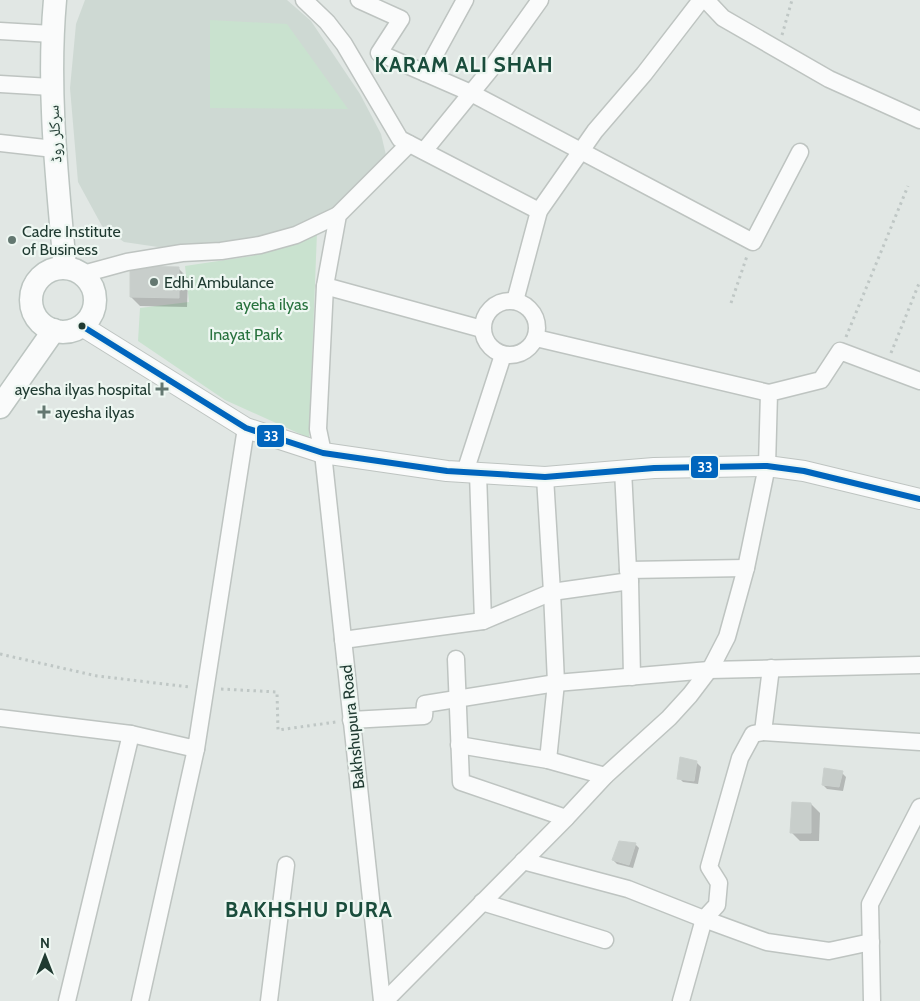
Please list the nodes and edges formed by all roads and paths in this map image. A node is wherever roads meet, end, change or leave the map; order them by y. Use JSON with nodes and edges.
{"nodes":[{"id":1,"x":55,"y":0,"type":"edge"},
{"id":2,"x":304,"y":0,"type":"edge"},
{"id":3,"x":359,"y":0,"type":"edge"},
{"id":4,"x":465,"y":0,"type":"edge"},
{"id":5,"x":540,"y":0,"type":"edge"},
{"id":6,"x":701,"y":0,"type":"edge"},
{"id":7,"x":706,"y":0,"type":"edge"},
{"id":8,"x":792,"y":0,"type":"edge"},
{"id":9,"x":0,"y":31,"type":"edge"},
{"id":10,"x":52,"y":34,"type":"junction"},
{"id":11,"x":778,"y":50,"type":"junction"},
{"id":12,"x":425,"y":73,"type":"junction"},
{"id":13,"x":0,"y":84,"type":"edge"},
{"id":14,"x":52,"y":87,"type":"junction"},
{"id":15,"x":472,"y":93,"type":"junction"},
{"id":16,"x":920,"y":120,"type":"edge"},
{"id":17,"x":0,"y":143,"type":"edge"},
{"id":18,"x":409,"y":144,"type":"junction"},
{"id":19,"x":54,"y":149,"type":"junction"},
{"id":20,"x":424,"y":151,"type":"junction"},
{"id":21,"x":581,"y":151,"type":"junction"},
{"id":22,"x":800,"y":152,"type":"dead end"},
{"id":23,"x":908,"y":186,"type":"dead end"},
{"id":24,"x":539,"y":211,"type":"junction"},
{"id":25,"x":338,"y":215,"type":"junction"},
{"id":26,"x":753,"y":242,"type":"junction"},
{"id":27,"x":74,"y":271,"type":"junction"},
{"id":28,"x":920,"y":281,"type":"edge"},
{"id":29,"x":325,"y":286,"type":"junction"},
{"id":30,"x":516,"y":301,"type":"junction"},
{"id":31,"x":731,"y":303,"type":"dead end"},
{"id":32,"x":82,"y":326,"type":"junction"},
{"id":33,"x":482,"y":329,"type":"junction"},
{"id":34,"x":54,"y":330,"type":"junction"},
{"id":35,"x":536,"y":338,"type":"junction"},
{"id":36,"x":840,"y":351,"type":"junction"},
{"id":37,"x":503,"y":355,"type":"junction"},
{"id":38,"x":886,"y":368,"type":"junction"},
{"id":39,"x":920,"y":381,"type":"edge"},
{"id":40,"x":769,"y":393,"type":"junction"},
{"id":41,"x":0,"y":407,"type":"edge"},
{"id":42,"x":246,"y":428,"type":"junction"},
{"id":43,"x":323,"y":453,"type":"junction"},
{"id":44,"x":767,"y":466,"type":"junction"},
{"id":45,"x":623,"y":470,"type":"junction"},
{"id":46,"x":472,"y":473,"type":"junction"},
{"id":47,"x":545,"y":477,"type":"junction"},
{"id":48,"x":920,"y":499,"type":"edge"},
{"id":49,"x":746,"y":568,"type":"junction"},
{"id":50,"x":629,"y":575,"type":"junction"},
{"id":51,"x":552,"y":592,"type":"junction"},
{"id":52,"x":483,"y":621,"type":"junction"},
{"id":53,"x":343,"y":640,"type":"junction"},
{"id":54,"x":0,"y":654,"type":"edge"},
{"id":55,"x":456,"y":659,"type":"dead end"},
{"id":56,"x":920,"y":665,"type":"edge"},
{"id":57,"x":771,"y":668,"type":"junction"},
{"id":58,"x":709,"y":670,"type":"junction"},
{"id":59,"x":632,"y":677,"type":"junction"},
{"id":60,"x":556,"y":683,"type":"junction"},
{"id":61,"x":205,"y":688,"type":"junction"},
{"id":62,"x":458,"y":699,"type":"junction"},
{"id":63,"x":0,"y":718,"type":"edge"},
{"id":64,"x":351,"y":720,"type":"junction"},
{"id":65,"x":763,"y":732,"type":"junction"},
{"id":66,"x":131,"y":734,"type":"junction"},
{"id":67,"x":920,"y":742,"type":"edge"},
{"id":68,"x":460,"y":745,"type":"junction"},
{"id":69,"x":196,"y":749,"type":"junction"},
{"id":70,"x":548,"y":760,"type":"junction"},
{"id":71,"x":605,"y":776,"type":"junction"},
{"id":72,"x":920,"y":807,"type":"edge"},
{"id":73,"x":566,"y":818,"type":"junction"},
{"id":74,"x":523,"y":861,"type":"junction"},
{"id":75,"x":286,"y":865,"type":"dead end"},
{"id":76,"x":482,"y":902,"type":"junction"},
{"id":77,"x":704,"y":919,"type":"junction"},
{"id":78,"x":605,"y":940,"type":"dead end"},
{"id":79,"x":871,"y":942,"type":"junction"},
{"id":80,"x":67,"y":1001,"type":"edge"},
{"id":81,"x":140,"y":1001,"type":"edge"},
{"id":82,"x":269,"y":1001,"type":"edge"},
{"id":83,"x":384,"y":1001,"type":"edge"},
{"id":84,"x":680,"y":1001,"type":"edge"},
{"id":85,"x":872,"y":1001,"type":"edge"}],
"edges":[{"from":1,"to":10,"type":"main road","name":"سرکلر روڈ"},
{"from":2,"to":18,"type":"street"},
{"from":3,"to":12,"type":"street"},
{"from":4,"to":12,"type":"street"},
{"from":5,"to":15,"type":"street"},
{"from":6,"to":21,"type":"street"},
{"from":7,"to":11,"type":"street"},
{"from":8,"to":11,"type":"path"},
{"from":9,"to":10,"type":"street"},
{"from":10,"to":14,"type":"main road","name":"سرکلر روڈ"},
{"from":11,"to":16,"type":"street"},
{"from":12,"to":15,"type":"street"},
{"from":13,"to":14,"type":"street"},
{"from":14,"to":19,"type":"main road","name":"سرکلر روڈ"},
{"from":15,"to":20,"type":"street"},
{"from":15,"to":21,"type":"street"},
{"from":17,"to":19,"type":"street"},
{"from":18,"to":20,"type":"street"},
{"from":18,"to":25,"type":"street"},
{"from":19,"to":27,"type":"main road","name":"سرکلر روڈ"},
{"from":20,"to":24,"type":"street"},
{"from":21,"to":24,"type":"street"},
{"from":21,"to":26,"type":"street"},
{"from":22,"to":26,"type":"street"},
{"from":23,"to":36,"type":"path"},
{"from":24,"to":30,"type":"street"},
{"from":25,"to":27,"type":"street"},
{"from":25,"to":29,"type":"street","name":"Bakhshupura Road"},
{"from":26,"to":31,"type":"path"},
{"from":27,"to":32,"type":"main road"},
{"from":27,"to":34,"type":"main road"},
{"from":28,"to":38,"type":"path"},
{"from":29,"to":33,"type":"street"},
{"from":29,"to":43,"type":"street","name":"Bakhshupura Road"},
{"from":30,"to":33,"type":"street"},
{"from":30,"to":35,"type":"street"},
{"from":32,"to":34,"type":"main road"},
{"from":32,"to":42,"type":"street"},
{"from":33,"to":37,"type":"street"},
{"from":34,"to":41,"type":"main road"},
{"from":35,"to":37,"type":"street"},
{"from":35,"to":40,"type":"street"},
{"from":36,"to":38,"type":"street"},
{"from":36,"to":40,"type":"street"},
{"from":37,"to":46,"type":"street"},
{"from":38,"to":39,"type":"street"},
{"from":40,"to":44,"type":"street"},
{"from":42,"to":43,"type":"street"},
{"from":42,"to":61,"type":"street"},
{"from":43,"to":46,"type":"street"},
{"from":43,"to":53,"type":"street","name":"Bakhshupura Road"},
{"from":44,"to":45,"type":"street"},
{"from":44,"to":48,"type":"street"},
{"from":44,"to":49,"type":"street"},
{"from":45,"to":47,"type":"street"},
{"from":45,"to":50,"type":"street"},
{"from":46,"to":47,"type":"street"},
{"from":46,"to":52,"type":"street"},
{"from":47,"to":51,"type":"street"},
{"from":49,"to":50,"type":"street"},
{"from":49,"to":58,"type":"street"},
{"from":50,"to":51,"type":"street"},
{"from":50,"to":59,"type":"street"},
{"from":51,"to":52,"type":"street"},
{"from":51,"to":60,"type":"street"},
{"from":52,"to":53,"type":"street"},
{"from":53,"to":64,"type":"street","name":"Bakhshupura Road"},
{"from":54,"to":61,"type":"path"},
{"from":55,"to":62,"type":"street"},
{"from":56,"to":57,"type":"street"},
{"from":57,"to":58,"type":"street"},
{"from":57,"to":65,"type":"street"},
{"from":58,"to":59,"type":"street"},
{"from":58,"to":71,"type":"street"},
{"from":59,"to":60,"type":"street"},
{"from":60,"to":62,"type":"street"},
{"from":60,"to":70,"type":"street"},
{"from":61,"to":64,"type":"path"},
{"from":61,"to":69,"type":"street"},
{"from":62,"to":64,"type":"street"},
{"from":62,"to":68,"type":"street"},
{"from":63,"to":66,"type":"street"},
{"from":64,"to":83,"type":"street","name":"Bakhshupura Road"},
{"from":65,"to":67,"type":"street"},
{"from":65,"to":77,"type":"street"},
{"from":66,"to":69,"type":"street"},
{"from":66,"to":80,"type":"street"},
{"from":68,"to":70,"type":"street"},
{"from":68,"to":73,"type":"street"},
{"from":69,"to":81,"type":"street"},
{"from":70,"to":71,"type":"street"},
{"from":71,"to":73,"type":"street"},
{"from":72,"to":79,"type":"street"},
{"from":73,"to":74,"type":"street"},
{"from":74,"to":76,"type":"street"},
{"from":74,"to":77,"type":"street"},
{"from":75,"to":82,"type":"street"},
{"from":76,"to":78,"type":"street"},
{"from":76,"to":83,"type":"street"},
{"from":77,"to":79,"type":"street"},
{"from":77,"to":84,"type":"street"},
{"from":79,"to":85,"type":"street"}]}
